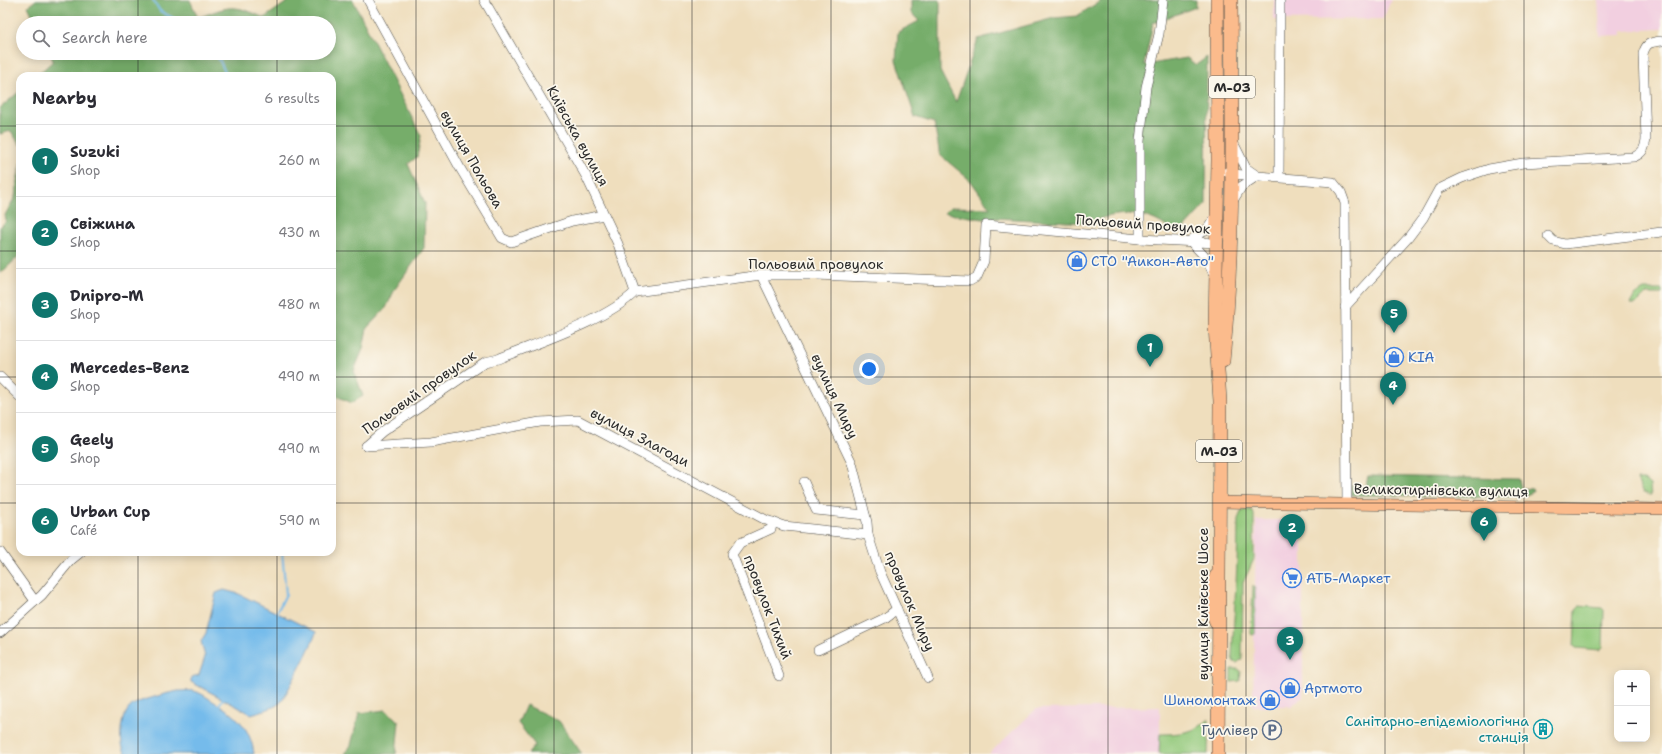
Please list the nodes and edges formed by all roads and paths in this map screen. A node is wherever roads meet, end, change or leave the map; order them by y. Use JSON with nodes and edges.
{"nodes":[{"id":1,"x":368,"y":0,"type":"edge"},
{"id":2,"x":484,"y":0,"type":"edge"},
{"id":3,"x":1162,"y":0,"type":"edge"},
{"id":4,"x":1217,"y":0,"type":"edge"},
{"id":5,"x":1231,"y":0,"type":"edge"},
{"id":6,"x":1280,"y":0,"type":"edge"},
{"id":7,"x":1662,"y":41,"type":"edge"},
{"id":8,"x":1232,"y":137,"type":"junction"},
{"id":9,"x":1218,"y":160,"type":"junction"},
{"id":10,"x":1232,"y":174,"type":"junction"},
{"id":11,"x":1257,"y":176,"type":"junction"},
{"id":12,"x":1279,"y":177,"type":"junction"},
{"id":13,"x":1217,"y":189,"type":"junction"},
{"id":14,"x":1232,"y":203,"type":"junction"},
{"id":15,"x":604,"y":215,"type":"junction"},
{"id":16,"x":1217,"y":215,"type":"junction"},
{"id":17,"x":1231,"y":223,"type":"junction"},
{"id":18,"x":1662,"y":232,"type":"edge"},
{"id":19,"x":1548,"y":236,"type":"dead end"},
{"id":20,"x":1140,"y":240,"type":"junction"},
{"id":21,"x":1190,"y":241,"type":"junction"},
{"id":22,"x":1216,"y":243,"type":"junction"},
{"id":23,"x":1228,"y":274,"type":"junction"},
{"id":24,"x":761,"y":275,"type":"junction"},
{"id":25,"x":1216,"y":279,"type":"junction"},
{"id":26,"x":632,"y":295,"type":"junction"},
{"id":27,"x":1345,"y":307,"type":"junction"},
{"id":28,"x":0,"y":377,"type":"edge"},
{"id":29,"x":16,"y":393,"type":"edge"},
{"id":30,"x":1220,"y":400,"type":"junction"},
{"id":31,"x":366,"y":446,"type":"joint"},
{"id":32,"x":804,"y":482,"type":"dead end"},
{"id":33,"x":1219,"y":502,"type":"junction"},
{"id":34,"x":1347,"y":504,"type":"junction"},
{"id":35,"x":1662,"y":509,"type":"edge"},
{"id":36,"x":865,"y":514,"type":"junction"},
{"id":37,"x":773,"y":522,"type":"junction"},
{"id":38,"x":868,"y":535,"type":"junction"},
{"id":39,"x":0,"y":552,"type":"edge"},
{"id":40,"x":77,"y":556,"type":"edge"},
{"id":41,"x":36,"y":601,"type":"junction"},
{"id":42,"x":897,"y":609,"type":"junction"},
{"id":43,"x":0,"y":633,"type":"edge"},
{"id":44,"x":818,"y":650,"type":"dead end"},
{"id":45,"x":778,"y":676,"type":"dead end"},
{"id":46,"x":928,"y":678,"type":"dead end"},
{"id":47,"x":1218,"y":754,"type":"edge"}],
"edges":[{"from":1,"to":15,"type":"street","name":"вулиця Польова"},
{"from":2,"to":15,"type":"street","name":"Київська вулиця"},
{"from":3,"to":20,"type":"street"},
{"from":4,"to":9,"type":"highway","number":"М-03"},
{"from":5,"to":8,"type":"highway","number":"М-03"},
{"from":6,"to":12,"type":"street"},
{"from":7,"to":27,"type":"street"},
{"from":8,"to":10,"type":"highway","number":"М-03"},
{"from":8,"to":11,"type":"street"},
{"from":9,"to":10,"type":"street"},
{"from":9,"to":13,"type":"highway","number":"М-03"},
{"from":10,"to":11,"type":"street"},
{"from":10,"to":13,"type":"street"},
{"from":10,"to":14,"type":"highway","number":"М-03"},
{"from":11,"to":12,"type":"street"},
{"from":11,"to":14,"type":"street"},
{"from":12,"to":27,"type":"street"},
{"from":13,"to":16,"type":"highway","number":"М-03"},
{"from":14,"to":17,"type":"highway","number":"М-03"},
{"from":15,"to":26,"type":"street","name":"Київська вулиця"},
{"from":16,"to":21,"type":"street"},
{"from":16,"to":22,"type":"highway","number":"М-03"},
{"from":17,"to":22,"type":"street"},
{"from":17,"to":23,"type":"highway","number":"М-03"},
{"from":18,"to":19,"type":"street"},
{"from":20,"to":21,"type":"street","name":"Польовий провулок"},
{"from":20,"to":24,"type":"street","name":"Польовий провулок"},
{"from":21,"to":22,"type":"street","name":"Польовий провулок"},
{"from":21,"to":25,"type":"street"},
{"from":22,"to":23,"type":"street"},
{"from":22,"to":25,"type":"highway","number":"М-03"},
{"from":23,"to":30,"type":"highway","number":"М-03"},
{"from":24,"to":26,"type":"street","name":"Польовий провулок"},
{"from":24,"to":36,"type":"street","name":"вулиця Миру"},
{"from":25,"to":30,"type":"highway","number":"М-03"},
{"from":26,"to":31,"type":"street","name":"Польовий провулок"},
{"from":27,"to":34,"type":"street"},
{"from":28,"to":29,"type":"street"},
{"from":30,"to":33,"type":"highway","number":"М-03"},
{"from":31,"to":37,"type":"street","name":"вулиця Злагоди"},
{"from":32,"to":36,"type":"street"},
{"from":33,"to":34,"type":"main road","name":"Великотирнівська вулиця"},
{"from":33,"to":47,"type":"highway","name":"вулиця Київське Шосе","number":"М-03"},
{"from":34,"to":35,"type":"main road","name":"Великотирнівська вулиця"},
{"from":36,"to":38,"type":"street","name":"вулиця Миру"},
{"from":37,"to":38,"type":"street","name":"вулиця Злагоди"},
{"from":37,"to":45,"type":"street","name":"провулок Тихий"},
{"from":38,"to":42,"type":"street","name":"провулок Миру"},
{"from":39,"to":41,"type":"street"},
{"from":40,"to":41,"type":"street"},
{"from":41,"to":43,"type":"street"},
{"from":42,"to":44,"type":"street"},
{"from":42,"to":46,"type":"street","name":"провулок Миру"}]}
